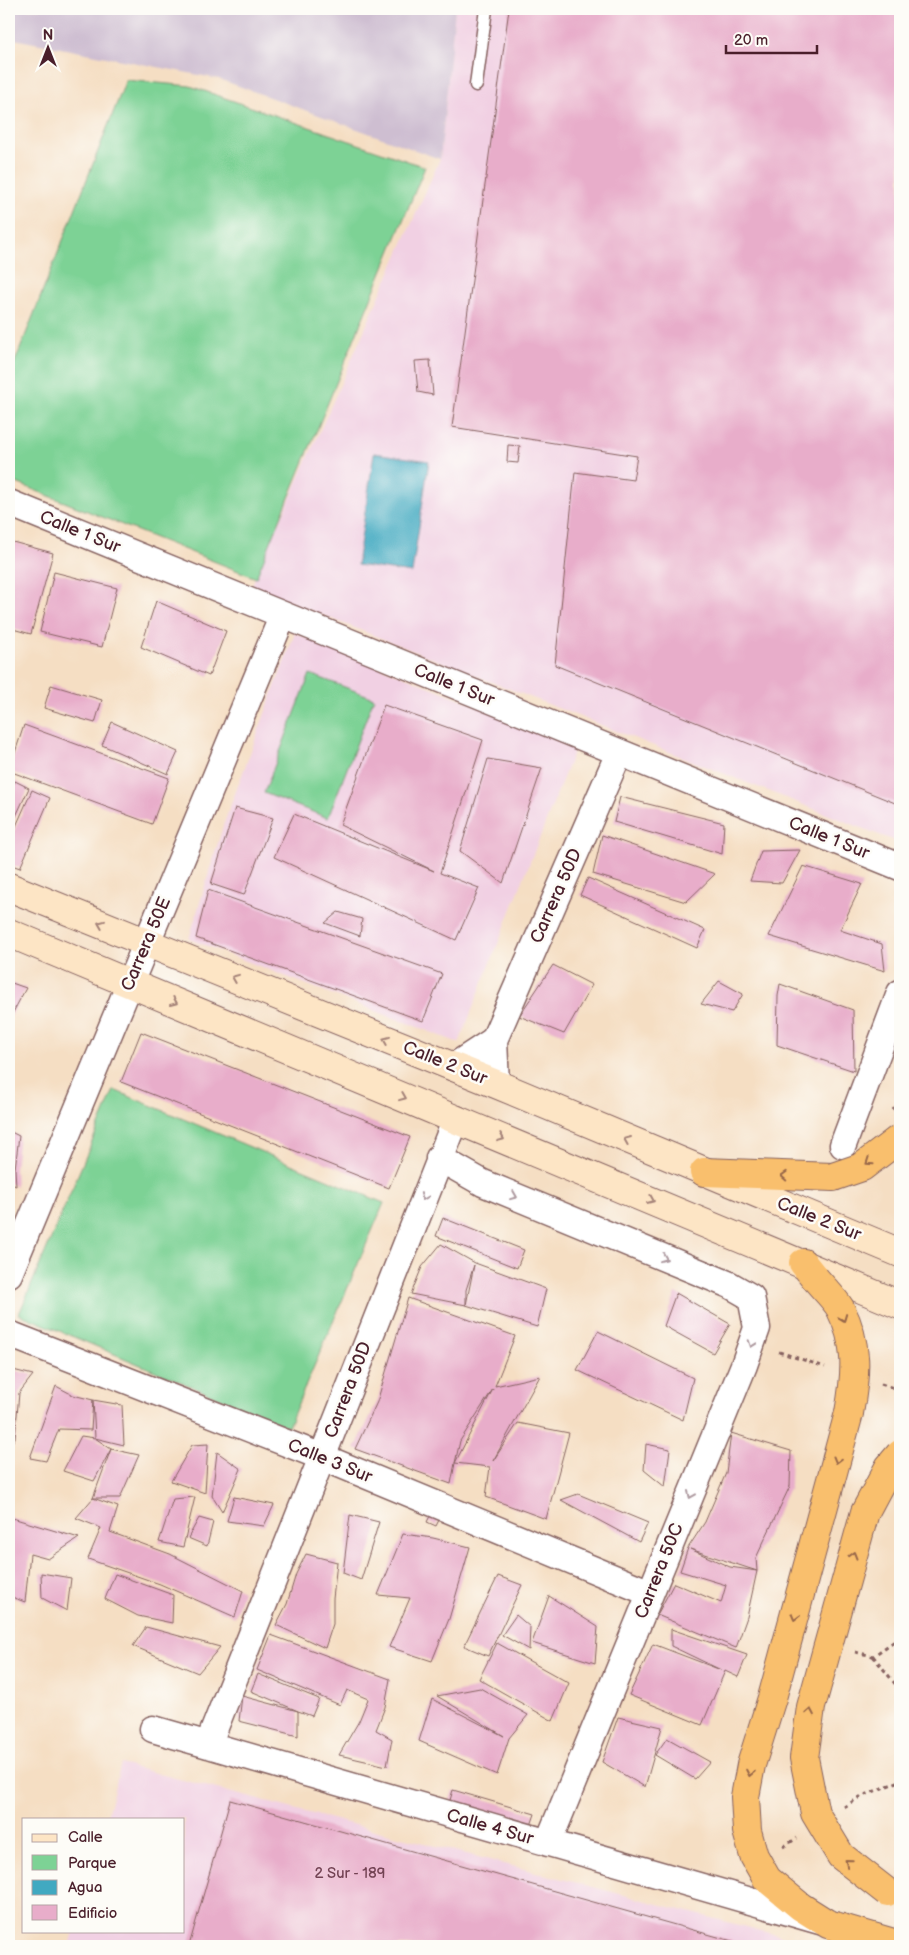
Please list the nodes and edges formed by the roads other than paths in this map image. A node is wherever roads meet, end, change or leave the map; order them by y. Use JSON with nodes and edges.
{"nodes":[{"id":1,"x":486,"y":9,"type":"edge"},
{"id":2,"x":476,"y":85,"type":"dead end"},
{"id":3,"x":9,"y":503,"type":"edge"},
{"id":4,"x":282,"y":615,"type":"junction"},
{"id":5,"x":620,"y":753,"type":"junction"},
{"id":6,"x":900,"y":867,"type":"edge"},
{"id":7,"x":9,"y":887,"type":"edge"},
{"id":8,"x":9,"y":933,"type":"edge"},
{"id":9,"x":146,"y":943,"type":"junction"},
{"id":10,"x":129,"y":983,"type":"junction"},
{"id":11,"x":900,"y":993,"type":"edge"},
{"id":12,"x":494,"y":1040,"type":"junction"},
{"id":13,"x":453,"y":1067,"type":"junction"},
{"id":14,"x":496,"y":1084,"type":"junction"},
{"id":15,"x":456,"y":1119,"type":"junction"},
{"id":16,"x":900,"y":1138,"type":"edge"},
{"id":17,"x":843,"y":1145,"type":"dead end"},
{"id":18,"x":440,"y":1158,"type":"junction"},
{"id":19,"x":704,"y":1172,"type":"junction"},
{"id":20,"x":890,"y":1248,"type":"edge"},
{"id":21,"x":812,"y":1270,"type":"junction"},
{"id":22,"x":9,"y":1274,"type":"edge"},
{"id":23,"x":900,"y":1305,"type":"edge"},
{"id":24,"x":9,"y":1334,"type":"edge"},
{"id":25,"x":900,"y":1454,"type":"edge"},
{"id":26,"x":322,"y":1457,"type":"junction"},
{"id":27,"x":650,"y":1593,"type":"junction"},
{"id":28,"x":153,"y":1729,"type":"dead end"},
{"id":29,"x":208,"y":1745,"type":"junction"},
{"id":30,"x":548,"y":1843,"type":"junction"},
{"id":31,"x":893,"y":1895,"type":"edge"},
{"id":32,"x":828,"y":1924,"type":"junction"},
{"id":33,"x":900,"y":1945,"type":"edge"}],
"edges":[{"from":1,"to":2,"type":"lane"},
{"from":3,"to":4,"type":"street","name":"Calle 1 Sur"},
{"from":4,"to":5,"type":"street","name":"Calle 1 Sur"},
{"from":4,"to":9,"type":"street","name":"Carrera 50E"},
{"from":5,"to":6,"type":"street","name":"Calle 1 Sur"},
{"from":5,"to":12,"type":"street","name":"Carrera 50D"},
{"from":9,"to":7,"type":"main road","name":"Calle 2 Sur","one_way":true},
{"from":8,"to":10,"type":"main road"},
{"from":9,"to":10,"type":"street","name":"Carrera 50E"},
{"from":13,"to":9,"type":"main road","name":"Calle 2 Sur","one_way":true},
{"from":10,"to":15,"type":"main road","one_way":true},
{"from":10,"to":22,"type":"street","name":"Carrera 50E"},
{"from":11,"to":17,"type":"street"},
{"from":12,"to":13,"type":"street"},
{"from":12,"to":14,"type":"street","name":"Carrera 50D"},
{"from":13,"to":14,"type":"main road","name":"Calle 2 Sur"},
{"from":19,"to":14,"type":"main road","name":"Calle 2 Sur","one_way":true},
{"from":15,"to":18,"type":"street","name":"Carrera 50D"},
{"from":15,"to":21,"type":"main road","one_way":true},
{"from":16,"to":19,"type":"highway","one_way":true,"bridge":true},
{"from":18,"to":26,"type":"street","name":"Carrera 50D","one_way":true},
{"from":18,"to":27,"type":"street","name":"Carrera 50C","one_way":true},
{"from":19,"to":20,"type":"main road","name":"Calle 2 Sur"},
{"from":21,"to":23,"type":"main road"},
{"from":21,"to":32,"type":"highway","one_way":true,"bridge":true},
{"from":24,"to":26,"type":"street","name":"Calle 3 Sur"},
{"from":31,"to":25,"type":"highway","one_way":true,"bridge":true},
{"from":26,"to":27,"type":"street","name":"Calle 3 Sur"},
{"from":26,"to":29,"type":"street","name":"Carrera 50D"},
{"from":27,"to":30,"type":"street","name":"Carrera 50C"},
{"from":28,"to":29,"type":"street","name":"Calle 4 Sur"},
{"from":29,"to":30,"type":"street","name":"Calle 4 Sur"},
{"from":30,"to":32,"type":"street","name":"Calle 4 Sur"},
{"from":32,"to":33,"type":"highway"}]}
